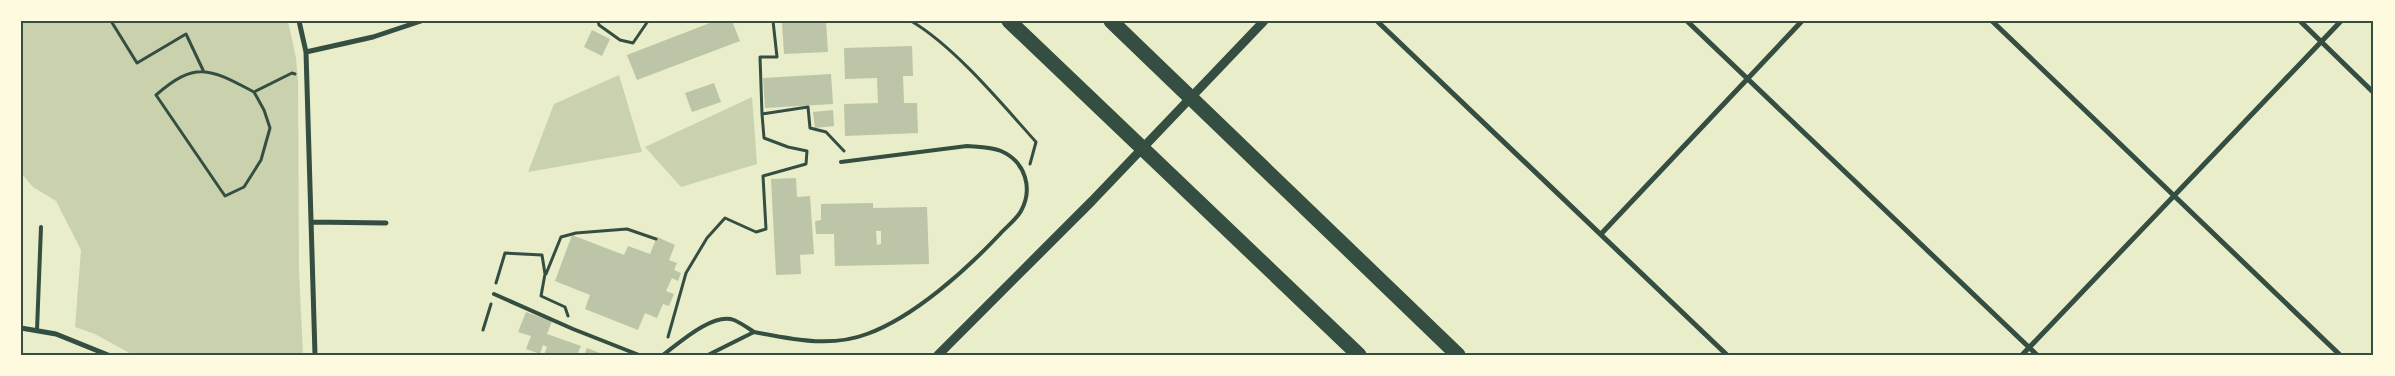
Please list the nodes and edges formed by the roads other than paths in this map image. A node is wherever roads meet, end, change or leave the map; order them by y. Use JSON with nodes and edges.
{"nodes":[{"id":1,"x":299,"y":21,"type":"edge"},
{"id":2,"x":421,"y":21,"type":"edge"},
{"id":3,"x":1009,"y":21,"type":"edge"},
{"id":4,"x":1111,"y":21,"type":"edge"},
{"id":5,"x":1264,"y":21,"type":"edge"},
{"id":6,"x":1377,"y":21,"type":"edge"},
{"id":7,"x":1687,"y":21,"type":"edge"},
{"id":8,"x":1802,"y":21,"type":"edge"},
{"id":9,"x":1992,"y":21,"type":"edge"},
{"id":10,"x":2300,"y":21,"type":"edge"},
{"id":11,"x":2341,"y":21,"type":"edge"},
{"id":12,"x":2321,"y":42,"type":"junction"},
{"id":13,"x":306,"y":52,"type":"junction"},
{"id":14,"x":1747,"y":79,"type":"junction"},
{"id":15,"x":2374,"y":92,"type":"edge"},
{"id":16,"x":841,"y":162,"type":"dead end"},
{"id":17,"x":2175,"y":196,"type":"junction"},
{"id":18,"x":311,"y":222,"type":"junction"},
{"id":19,"x":386,"y":222,"type":"dead end"},
{"id":20,"x":41,"y":227,"type":"dead end"},
{"id":21,"x":1601,"y":234,"type":"junction"},
{"id":22,"x":494,"y":294,"type":"dead end"},
{"id":23,"x":21,"y":328,"type":"edge"},
{"id":24,"x":37,"y":330,"type":"junction"},
{"id":25,"x":754,"y":332,"type":"junction"},
{"id":26,"x":2029,"y":347,"type":"junction"},
{"id":27,"x":108,"y":355,"type":"edge"},
{"id":28,"x":315,"y":355,"type":"edge"},
{"id":29,"x":645,"y":355,"type":"edge"},
{"id":30,"x":663,"y":355,"type":"edge"},
{"id":31,"x":708,"y":355,"type":"edge"},
{"id":32,"x":938,"y":355,"type":"edge"},
{"id":33,"x":1359,"y":355,"type":"edge"},
{"id":34,"x":1458,"y":355,"type":"edge"},
{"id":35,"x":1727,"y":355,"type":"edge"},
{"id":36,"x":2022,"y":355,"type":"edge"},
{"id":37,"x":2037,"y":355,"type":"edge"},
{"id":38,"x":2340,"y":355,"type":"edge"}],
"edges":[{"from":1,"to":13,"type":"street"},
{"from":2,"to":13,"type":"street"},
{"from":3,"to":33,"type":"highway"},
{"from":4,"to":34,"type":"highway"},
{"from":5,"to":32,"type":"street"},
{"from":6,"to":21,"type":"street"},
{"from":7,"to":14,"type":"street"},
{"from":8,"to":14,"type":"street"},
{"from":9,"to":17,"type":"street"},
{"from":10,"to":12,"type":"street"},
{"from":11,"to":12,"type":"street"},
{"from":12,"to":15,"type":"street"},
{"from":12,"to":17,"type":"street"},
{"from":13,"to":18,"type":"street"},
{"from":14,"to":21,"type":"street"},
{"from":14,"to":26,"type":"street"},
{"from":16,"to":25,"type":"lane"},
{"from":17,"to":26,"type":"street"},
{"from":17,"to":38,"type":"street"},
{"from":18,"to":19,"type":"street"},
{"from":18,"to":28,"type":"street"},
{"from":20,"to":24,"type":"lane"},
{"from":21,"to":35,"type":"street"},
{"from":22,"to":29,"type":"lane"},
{"from":23,"to":24,"type":"street"},
{"from":24,"to":27,"type":"street"},
{"from":25,"to":30,"type":"lane"},
{"from":25,"to":31,"type":"lane"},
{"from":26,"to":36,"type":"street"},
{"from":26,"to":37,"type":"street"}]}
